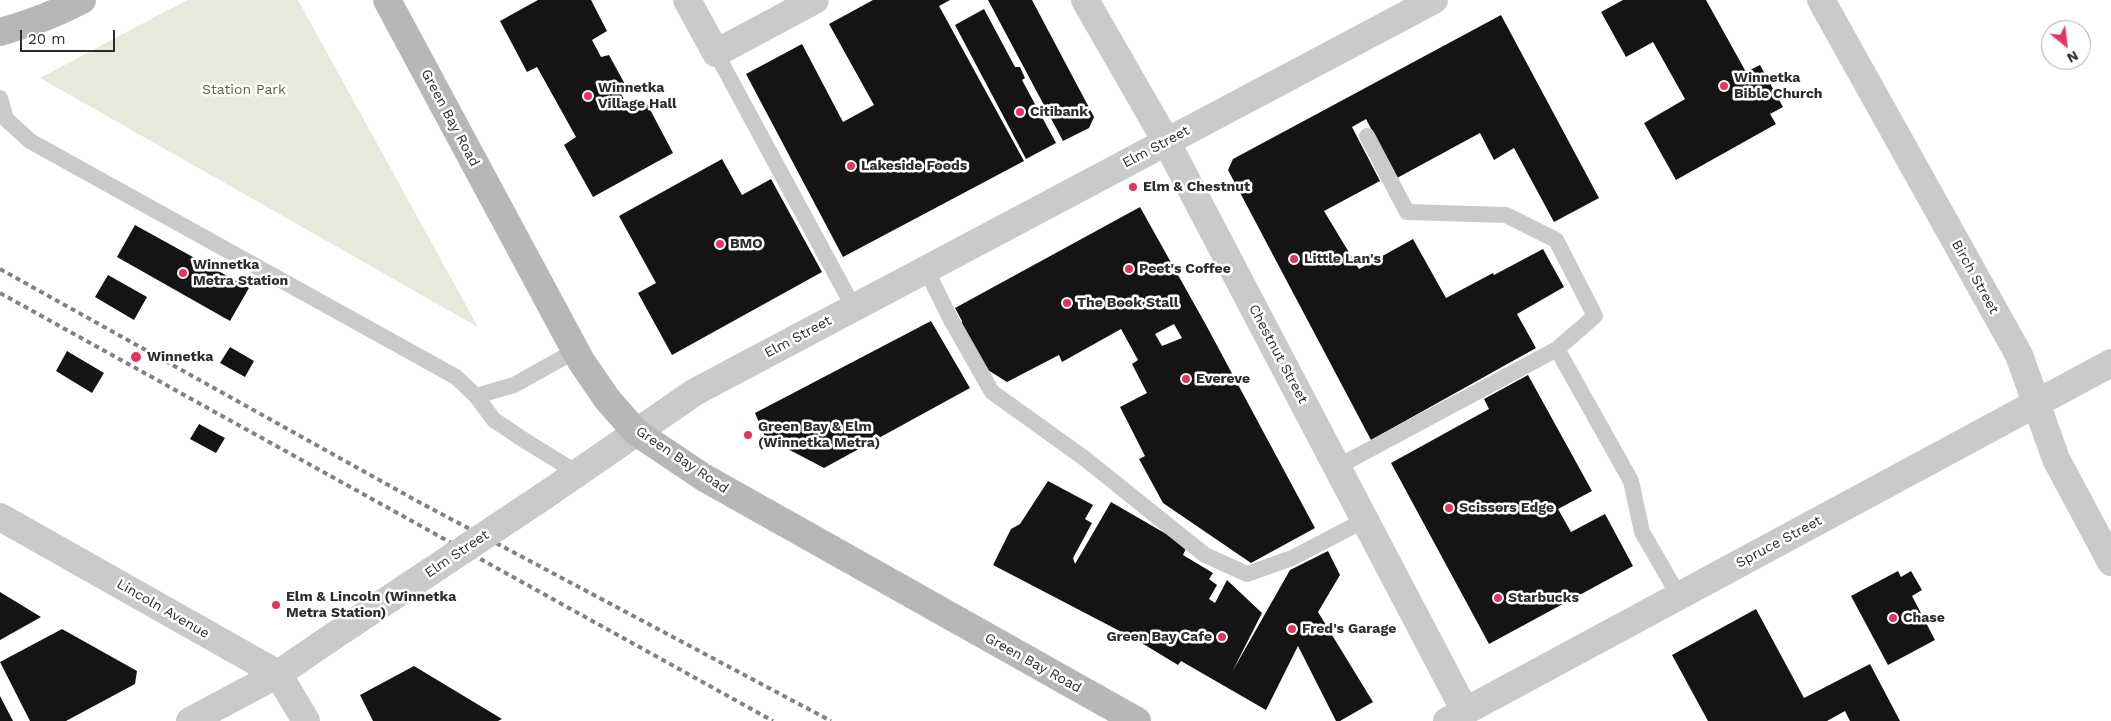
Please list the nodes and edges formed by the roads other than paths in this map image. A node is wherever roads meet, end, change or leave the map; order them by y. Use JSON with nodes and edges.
{"nodes":[{"id":1,"x":82,"y":0,"type":"edge"},
{"id":2,"x":387,"y":0,"type":"edge"},
{"id":3,"x":687,"y":0,"type":"edge"},
{"id":4,"x":815,"y":0,"type":"edge"},
{"id":5,"x":1085,"y":0,"type":"edge"},
{"id":6,"x":1434,"y":0,"type":"edge"},
{"id":7,"x":1821,"y":0,"type":"edge"},
{"id":8,"x":0,"y":32,"type":"edge"},
{"id":9,"x":716,"y":53,"type":"junction"},
{"id":10,"x":0,"y":98,"type":"edge"},
{"id":11,"x":1367,"y":136,"type":"dead end"},
{"id":12,"x":1166,"y":141,"type":"junction"},
{"id":13,"x":926,"y":269,"type":"junction"},
{"id":14,"x":854,"y":308,"type":"junction"},
{"id":15,"x":1557,"y":349,"type":"junction"},
{"id":16,"x":575,"y":351,"type":"junction"},
{"id":17,"x":2111,"y":363,"type":"edge"},
{"id":18,"x":476,"y":396,"type":"junction"},
{"id":19,"x":2037,"y":402,"type":"junction"},
{"id":20,"x":636,"y":432,"type":"junction"},
{"id":21,"x":1337,"y":467,"type":"junction"},
{"id":22,"x":576,"y":472,"type":"junction"},
{"id":23,"x":0,"y":517,"type":"edge"},
{"id":24,"x":1365,"y":520,"type":"junction"},
{"id":25,"x":2111,"y":562,"type":"edge"},
{"id":26,"x":1678,"y":596,"type":"junction"},
{"id":27,"x":278,"y":674,"type":"junction"},
{"id":28,"x":1456,"y":716,"type":"edge"},
{"id":29,"x":190,"y":721,"type":"edge"},
{"id":30,"x":306,"y":721,"type":"edge"},
{"id":31,"x":1137,"y":721,"type":"edge"}],
"edges":[{"from":1,"to":8,"type":"main road"},
{"from":2,"to":16,"type":"main road","name":"Green Bay Road"},
{"from":3,"to":9,"type":"street"},
{"from":4,"to":9,"type":"street"},
{"from":5,"to":12,"type":"street","name":"Chestnut Street"},
{"from":6,"to":12,"type":"street","name":"Elm Street"},
{"from":7,"to":19,"type":"street","name":"Birch Street"},
{"from":9,"to":14,"type":"lane"},
{"from":10,"to":18,"type":"lane"},
{"from":11,"to":15,"type":"lane"},
{"from":12,"to":13,"type":"street","name":"Elm Street"},
{"from":12,"to":21,"type":"street","name":"Chestnut Street"},
{"from":13,"to":14,"type":"street","name":"Elm Street"},
{"from":13,"to":24,"type":"lane"},
{"from":14,"to":20,"type":"street","name":"Elm Street"},
{"from":15,"to":21,"type":"lane"},
{"from":15,"to":26,"type":"lane"},
{"from":16,"to":18,"type":"lane"},
{"from":16,"to":20,"type":"main road","name":"Green Bay Road"},
{"from":17,"to":19,"type":"street","name":"Spruce Street"},
{"from":18,"to":22,"type":"lane"},
{"from":19,"to":25,"type":"street","name":"Birch Street"},
{"from":19,"to":26,"type":"street","name":"Spruce Street"},
{"from":20,"to":22,"type":"street","name":"Elm Street"},
{"from":20,"to":31,"type":"main road","name":"Green Bay Road"},
{"from":21,"to":24,"type":"street","name":"Chestnut Street"},
{"from":22,"to":27,"type":"street","name":"Elm Street","bridge":true},
{"from":23,"to":27,"type":"street","name":"Lincoln Avenue"},
{"from":24,"to":28,"type":"street","name":"Chestnut Street"},
{"from":26,"to":28,"type":"street","name":"Spruce Street"},
{"from":27,"to":29,"type":"street","name":"Elm Street"},
{"from":27,"to":30,"type":"street","name":"Lincoln Avenue"}]}
